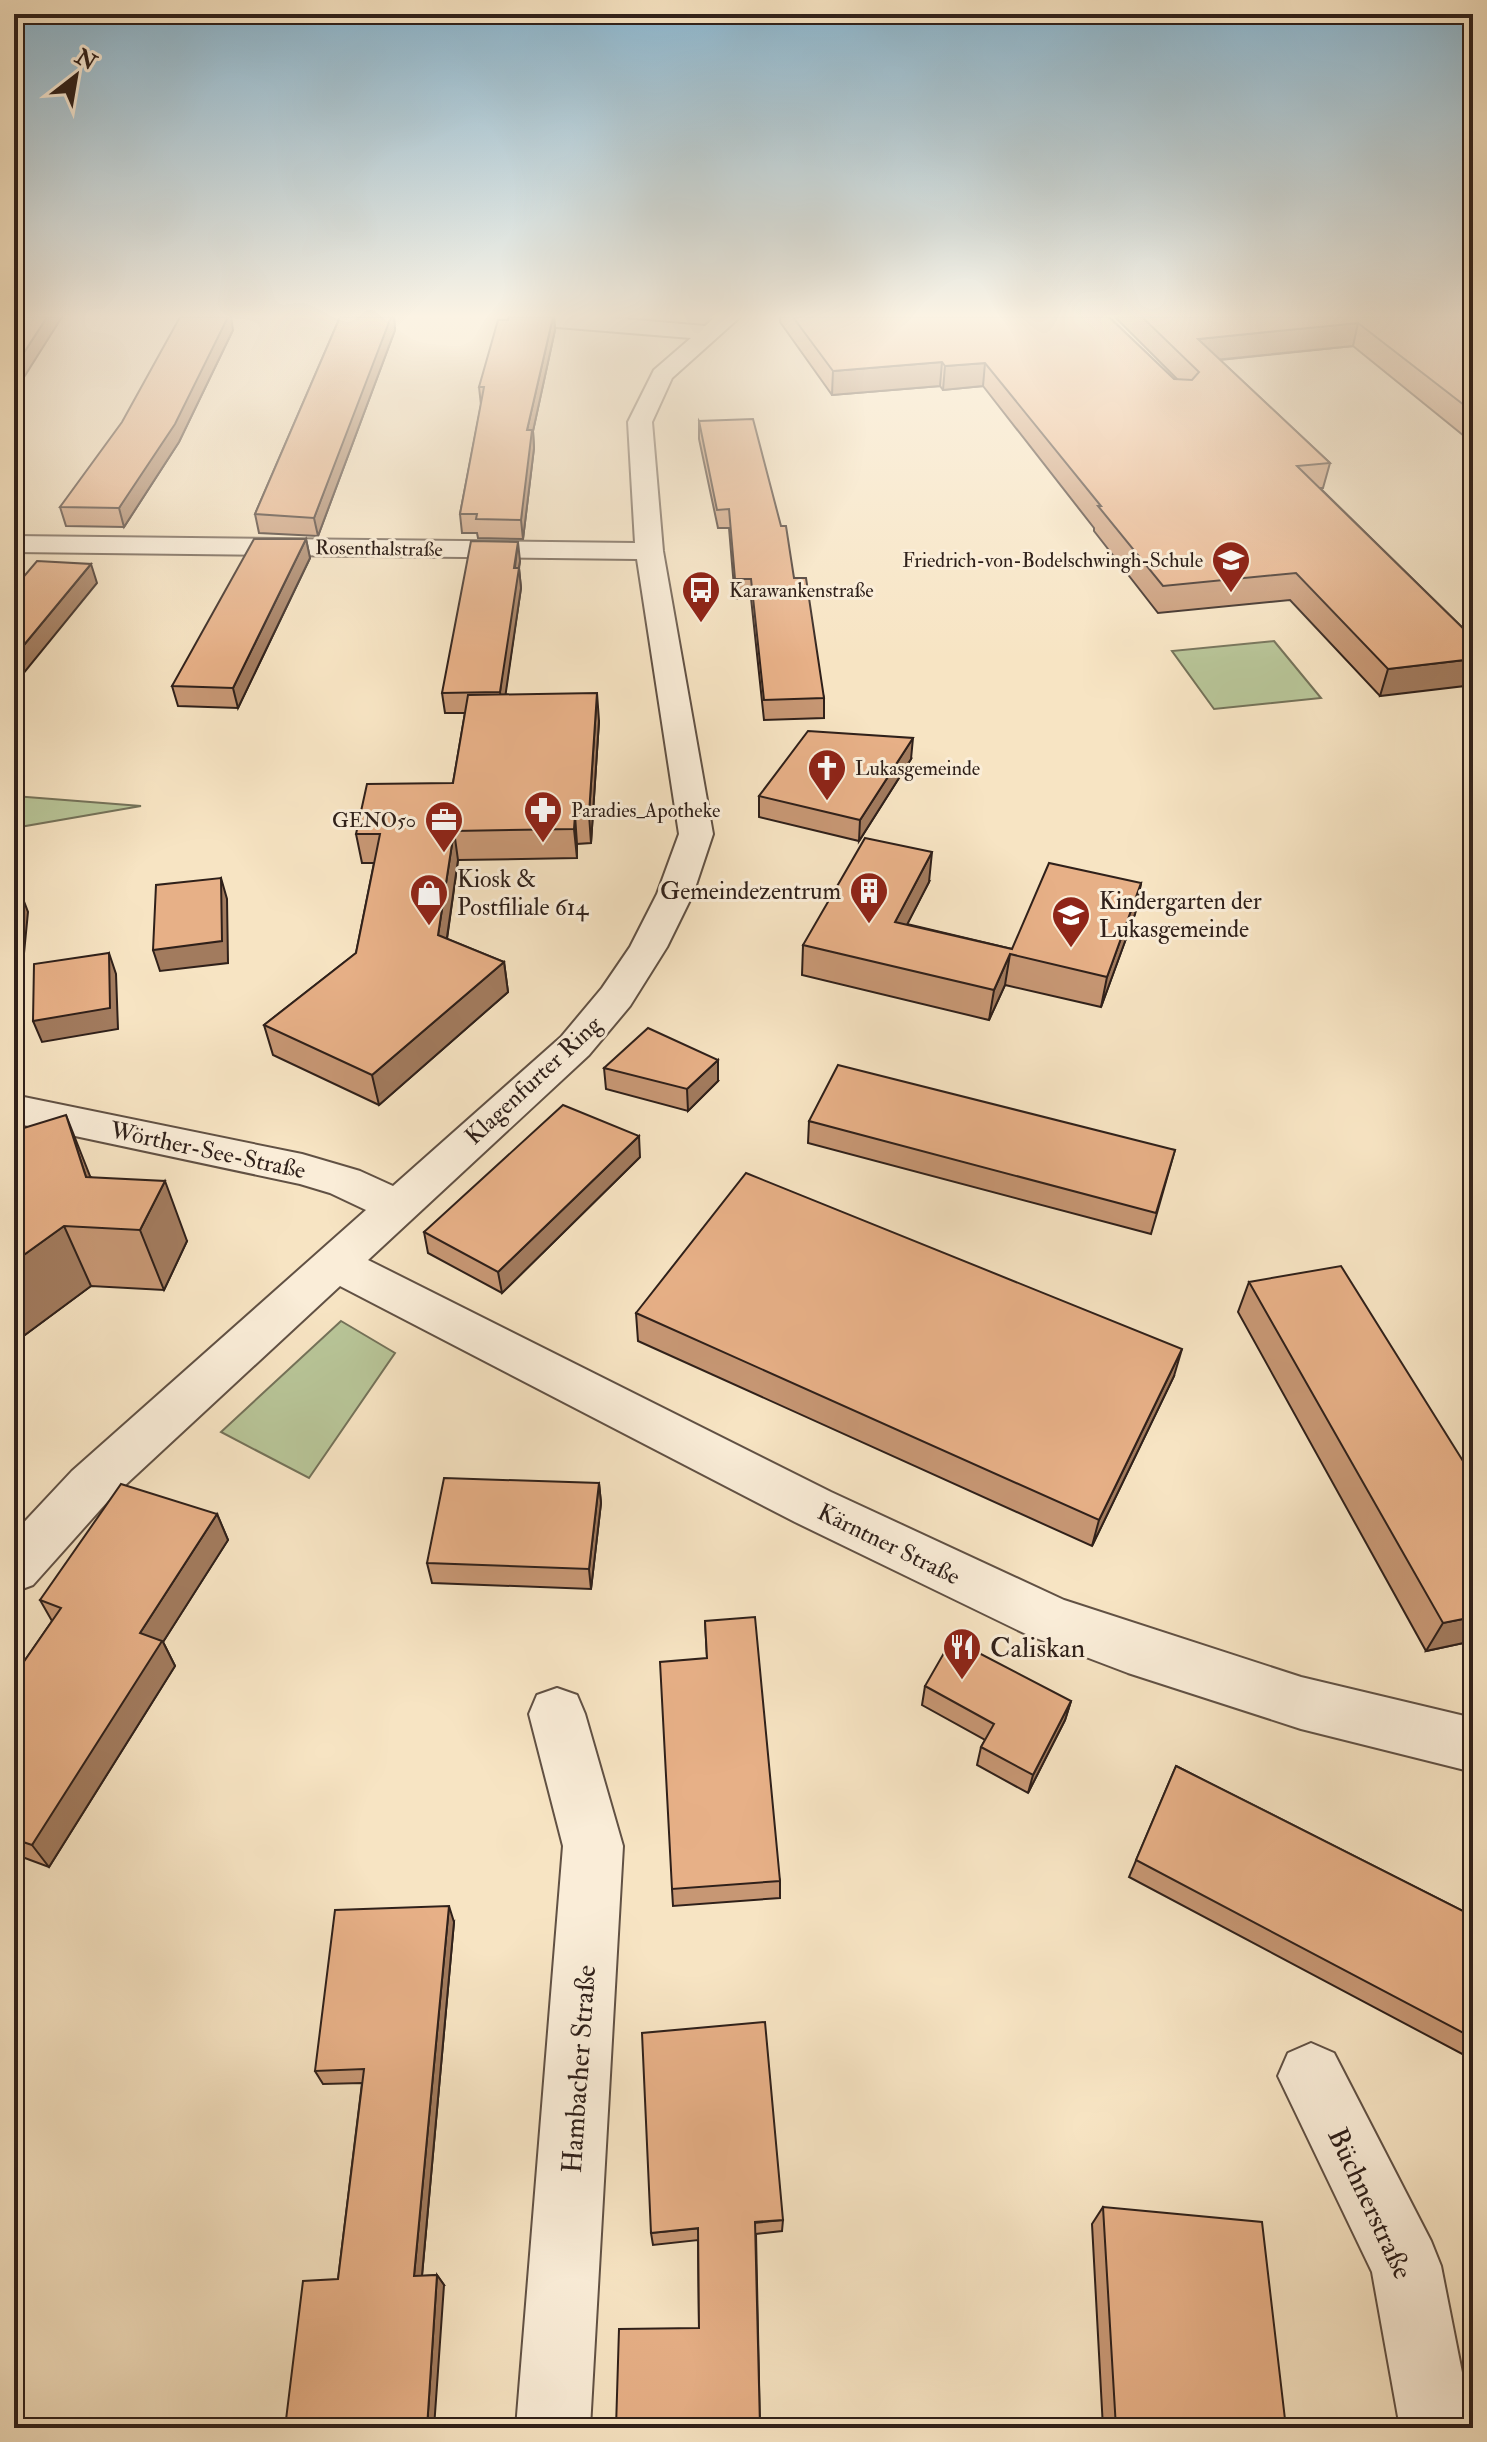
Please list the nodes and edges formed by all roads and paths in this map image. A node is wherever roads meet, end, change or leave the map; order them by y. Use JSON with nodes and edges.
{"nodes":[{"id":1,"x":641,"y":431,"type":"edge"},
{"id":2,"x":14,"y":544,"type":"edge"},
{"id":3,"x":649,"y":551,"type":"junction"},
{"id":4,"x":14,"y":1109,"type":"edge"},
{"id":5,"x":397,"y":1207,"type":"junction"},
{"id":6,"x":335,"y":1263,"type":"junction"},
{"id":7,"x":14,"y":1569,"type":"edge"},
{"id":8,"x":557,"y":1714,"type":"dead end"},
{"id":9,"x":1473,"y":1745,"type":"edge"},
{"id":10,"x":1311,"y":2076,"type":"dead end"},
{"id":11,"x":553,"y":2428,"type":"edge"},
{"id":12,"x":1437,"y":2428,"type":"edge"}],
"edges":[{"from":1,"to":3,"type":"street","name":"Klagenfurter Ring"},
{"from":2,"to":3,"type":"street","name":"Rosenthalstraße"},
{"from":3,"to":5,"type":"street","name":"Klagenfurter Ring"},
{"from":4,"to":5,"type":"street","name":"Wörther-See-Straße"},
{"from":5,"to":6,"type":"street","name":"Klagenfurter Ring"},
{"from":6,"to":7,"type":"street","name":"Klagenfurter Ring"},
{"from":6,"to":9,"type":"street","name":"Kärntner Straße"},
{"from":8,"to":11,"type":"street","name":"Hambacher Straße"},
{"from":10,"to":12,"type":"street","name":"Büchnerstraße"}]}
